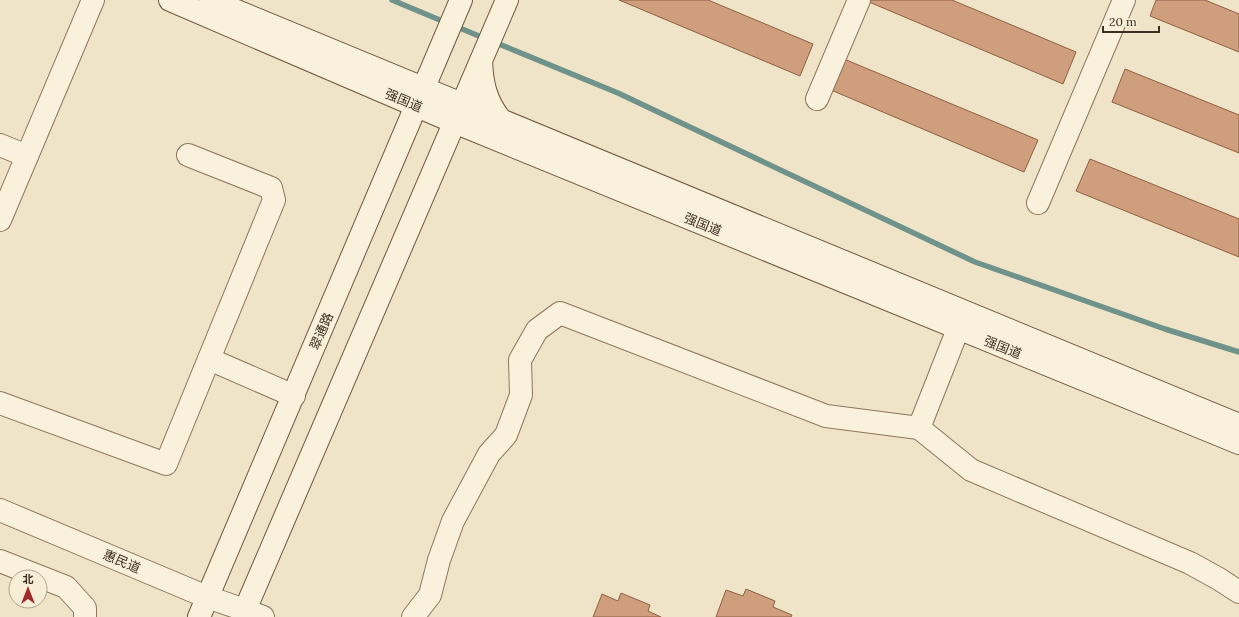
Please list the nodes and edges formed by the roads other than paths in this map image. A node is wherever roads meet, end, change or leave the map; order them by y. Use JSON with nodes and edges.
{"nodes":[{"id":1,"x":94,"y":0,"type":"edge"},
{"id":2,"x":170,"y":0,"type":"edge"},
{"id":3,"x":210,"y":0,"type":"edge"},
{"id":4,"x":461,"y":0,"type":"edge"},
{"id":5,"x":859,"y":0,"type":"edge"},
{"id":6,"x":1124,"y":0,"type":"edge"},
{"id":7,"x":503,"y":8,"type":"edge"},
{"id":8,"x":442,"y":44,"type":"junction"},
{"id":9,"x":481,"y":60,"type":"junction"},
{"id":10,"x":420,"y":97,"type":"junction"},
{"id":11,"x":817,"y":99,"type":"dead end"},
{"id":12,"x":455,"y":109,"type":"junction"},
{"id":13,"x":496,"y":128,"type":"junction"},
{"id":14,"x":0,"y":145,"type":"edge"},
{"id":15,"x":188,"y":155,"type":"dead end"},
{"id":16,"x":27,"y":156,"type":"junction"},
{"id":17,"x":1038,"y":203,"type":"dead end"},
{"id":18,"x":0,"y":220,"type":"edge"},
{"id":19,"x":958,"y":329,"type":"junction"},
{"id":20,"x":209,"y":359,"type":"junction"},
{"id":21,"x":294,"y":396,"type":"junction"},
{"id":22,"x":0,"y":403,"type":"edge"},
{"id":23,"x":1239,"y":424,"type":"edge"},
{"id":24,"x":919,"y":428,"type":"junction"},
{"id":25,"x":1239,"y":443,"type":"edge"},
{"id":26,"x":0,"y":510,"type":"edge"},
{"id":27,"x":0,"y":561,"type":"edge"},
{"id":28,"x":1239,"y":592,"type":"edge"},
{"id":29,"x":208,"y":597,"type":"junction"},
{"id":30,"x":250,"y":615,"type":"edge"},
{"id":31,"x":86,"y":617,"type":"edge"},
{"id":32,"x":199,"y":617,"type":"edge"},
{"id":33,"x":413,"y":617,"type":"edge"}],
"edges":[{"from":1,"to":16,"type":"main road"},
{"from":2,"to":10,"type":"main road","name":"强国道"},
{"from":3,"to":10,"type":"main road","name":"强国道"},
{"from":4,"to":8,"type":"main road","name":"翠通路"},
{"from":5,"to":11,"type":"main road"},
{"from":6,"to":17,"type":"main road"},
{"from":7,"to":9,"type":"main road"},
{"from":8,"to":10,"type":"main road","name":"翠通路"},
{"from":8,"to":12,"type":"main road"},
{"from":9,"to":12,"type":"main road"},
{"from":9,"to":13,"type":"main road"},
{"from":10,"to":12,"type":"main road","name":"强国道"},
{"from":10,"to":21,"type":"main road","name":"翠通路"},
{"from":12,"to":13,"type":"main road","name":"强国道"},
{"from":12,"to":30,"type":"main road"},
{"from":13,"to":19,"type":"main road","name":"强国道"},
{"from":13,"to":23,"type":"main road","name":"强国道"},
{"from":14,"to":16,"type":"main road"},
{"from":15,"to":20,"type":"main road"},
{"from":16,"to":18,"type":"main road"},
{"from":19,"to":24,"type":"main road"},
{"from":19,"to":25,"type":"main road","name":"强国道"},
{"from":20,"to":21,"type":"main road"},
{"from":20,"to":22,"type":"main road"},
{"from":21,"to":29,"type":"main road","name":"翠通路"},
{"from":24,"to":28,"type":"main road"},
{"from":24,"to":33,"type":"main road"},
{"from":26,"to":29,"type":"main road","name":"惠民道"},
{"from":27,"to":31,"type":"main road"},
{"from":29,"to":30,"type":"main road","name":"惠民道"},
{"from":29,"to":32,"type":"main road","name":"翠通路"}]}
